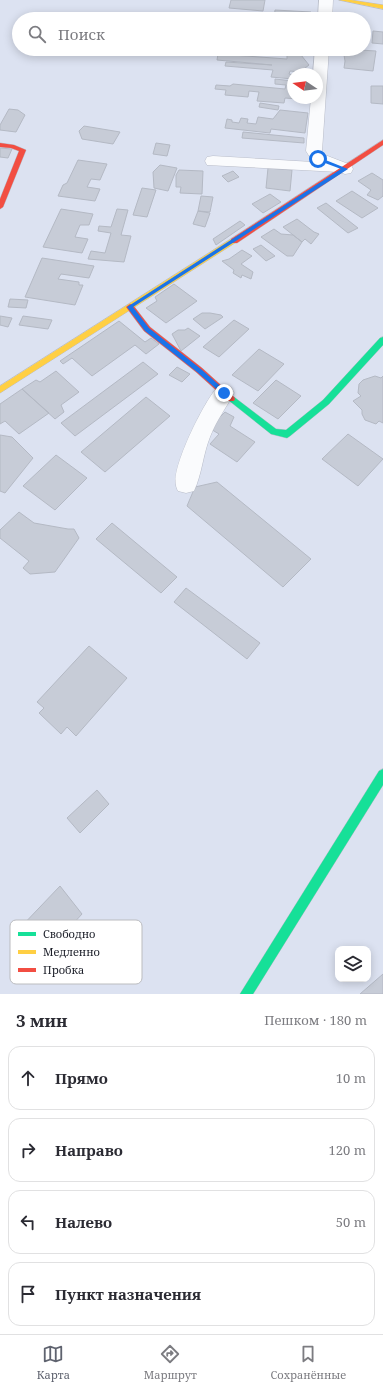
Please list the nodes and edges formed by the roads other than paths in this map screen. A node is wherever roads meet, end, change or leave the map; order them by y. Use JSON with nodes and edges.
{"nodes":[{"id":1,"x":326,"y":0,"type":"edge"},
{"id":2,"x":342,"y":0,"type":"edge"},
{"id":3,"x":383,"y":7,"type":"edge"},
{"id":4,"x":325,"y":12,"type":"edge"},
{"id":5,"x":321,"y":56,"type":"edge"},
{"id":6,"x":383,"y":142,"type":"edge"},
{"id":7,"x":0,"y":145,"type":"edge"},
{"id":8,"x":213,"y":161,"type":"dead end"},
{"id":9,"x":345,"y":169,"type":"junction"},
{"id":10,"x":0,"y":207,"type":"edge"},
{"id":11,"x":130,"y":307,"type":"junction"},
{"id":12,"x":383,"y":340,"type":"edge"},
{"id":13,"x":0,"y":390,"type":"edge"},
{"id":14,"x":224,"y":393,"type":"junction"},
{"id":15,"x":186,"y":484,"type":"dead end"},
{"id":16,"x":383,"y":776,"type":"edge"},
{"id":17,"x":251,"y":992,"type":"edge"}],
"edges":[{"from":1,"to":4,"type":"street"},
{"from":2,"to":3,"type":"street"},
{"from":5,"to":9,"type":"street"},
{"from":6,"to":9,"type":"street"},
{"from":7,"to":10,"type":"street"},
{"from":8,"to":9,"type":"street"},
{"from":9,"to":11,"type":"street"},
{"from":11,"to":13,"type":"street"},
{"from":11,"to":14,"type":"street"},
{"from":12,"to":14,"type":"street"},
{"from":14,"to":15,"type":"street"},
{"from":16,"to":17,"type":"street"}]}
